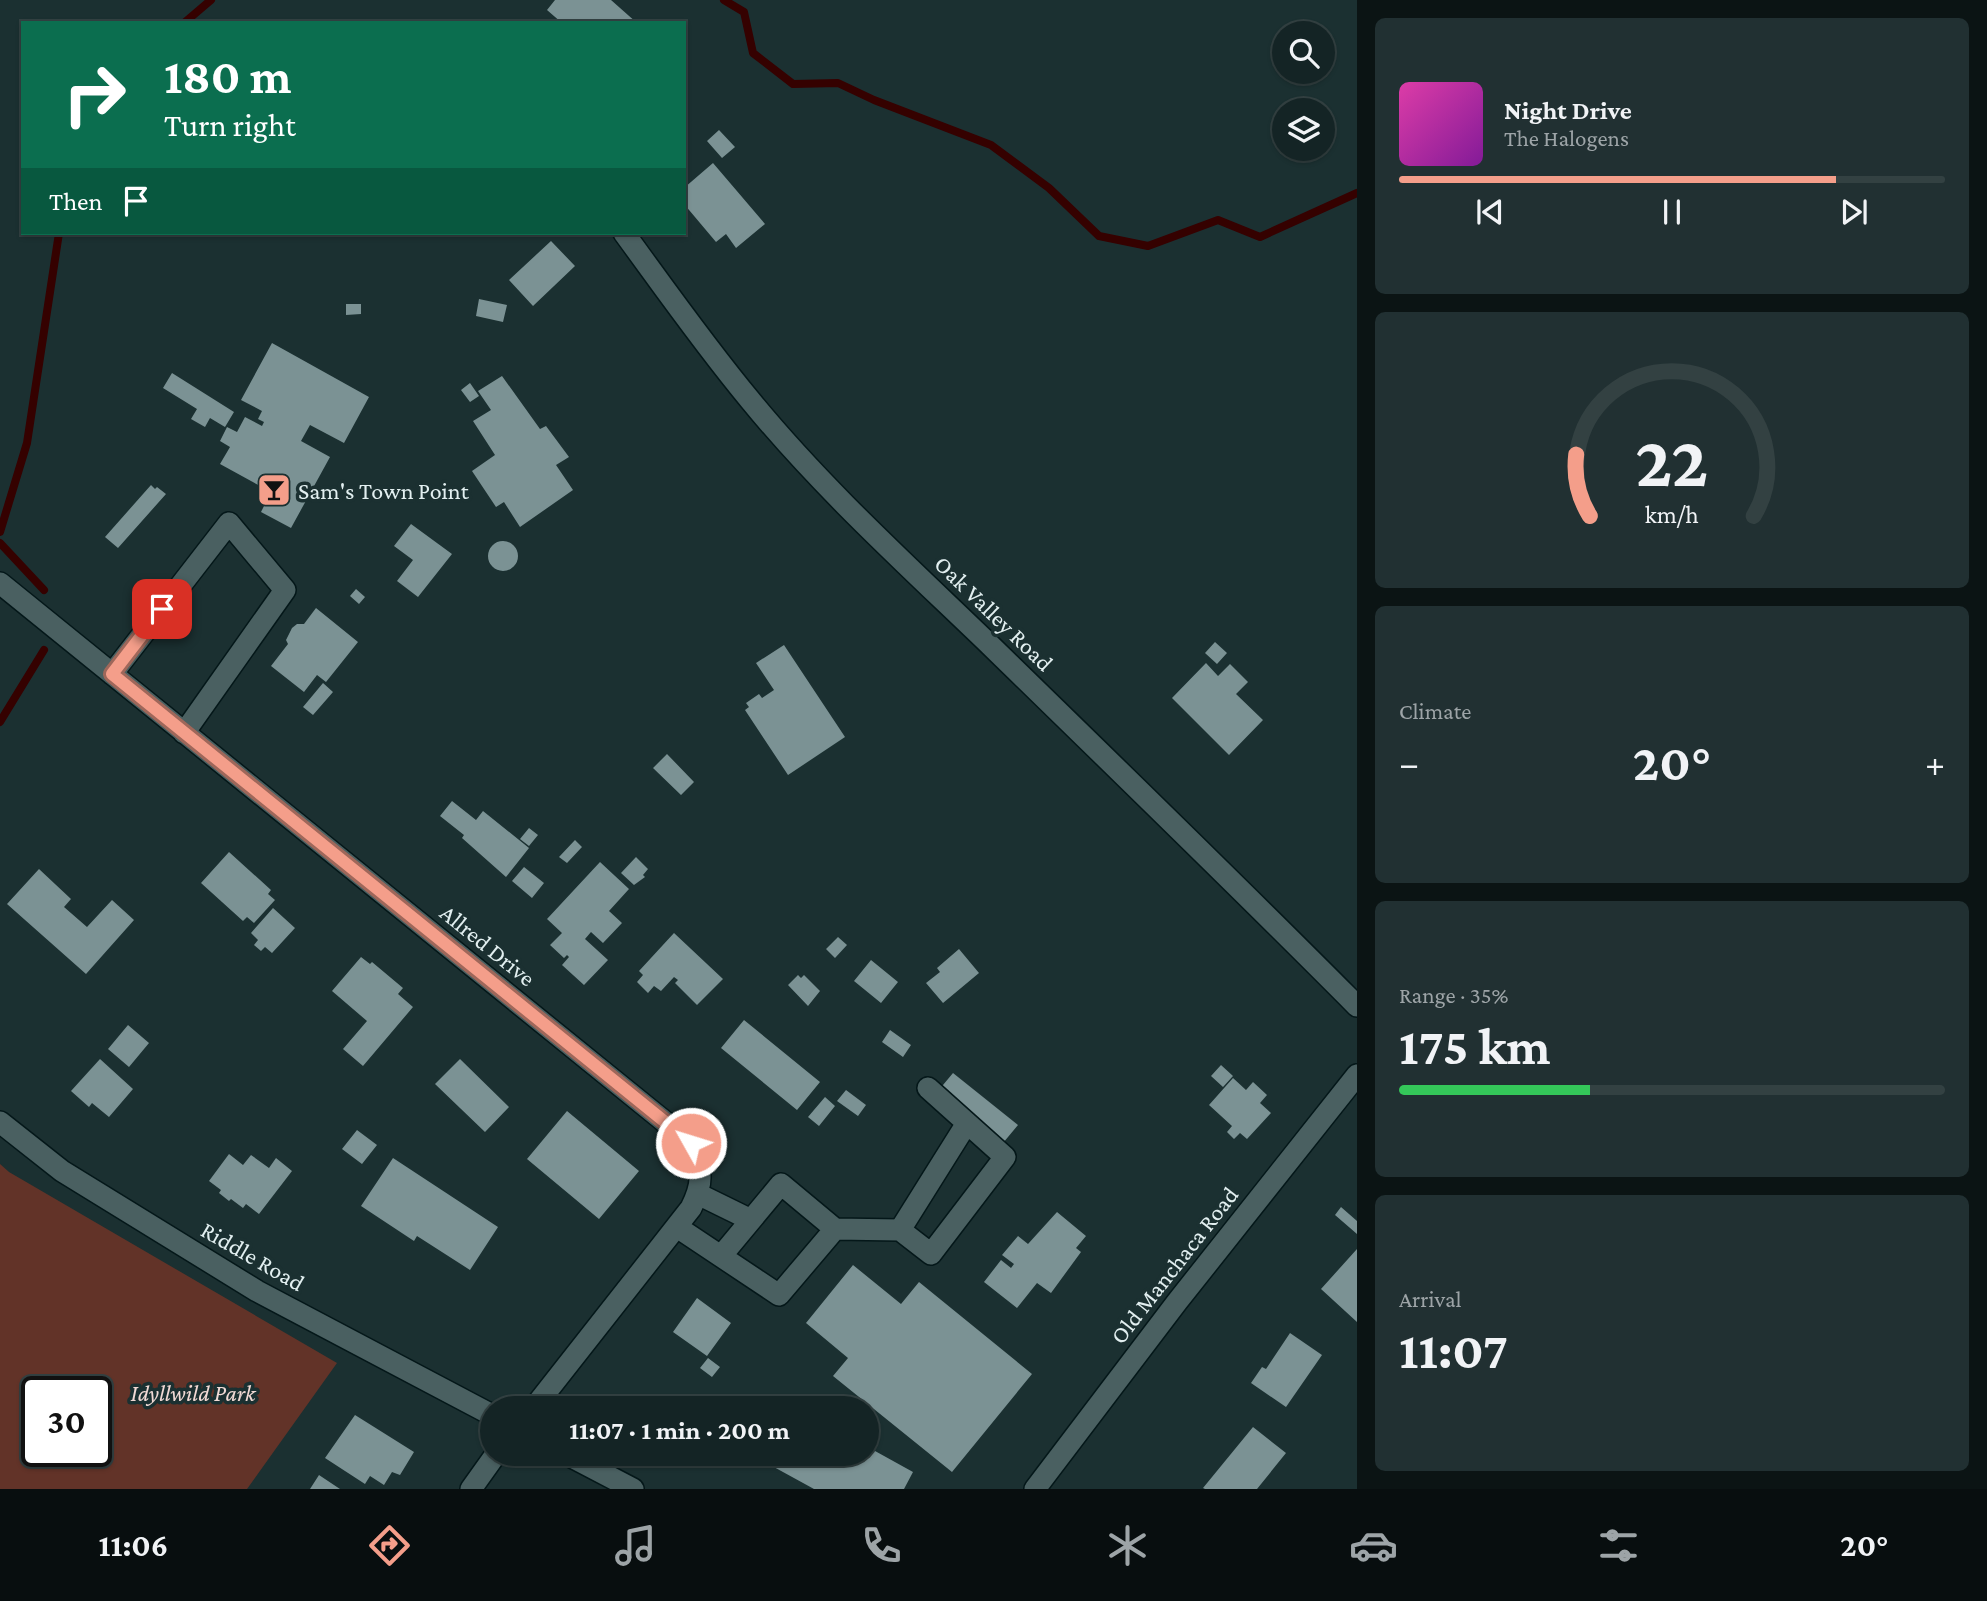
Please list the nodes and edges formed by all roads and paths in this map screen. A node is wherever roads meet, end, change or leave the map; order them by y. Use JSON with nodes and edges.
{"nodes":[{"id":1,"x":625,"y":235,"type":"edge"},
{"id":2,"x":0,"y":583,"type":"edge"},
{"id":3,"x":112,"y":674,"type":"junction"},
{"id":4,"x":184,"y":733,"type":"junction"},
{"id":5,"x":1357,"y":1006,"type":"edge"},
{"id":6,"x":1357,"y":1075,"type":"edge"},
{"id":7,"x":928,"y":1088,"type":"dead end"},
{"id":8,"x":0,"y":1122,"type":"edge"},
{"id":9,"x":967,"y":1123,"type":"junction"},
{"id":10,"x":698,"y":1194,"type":"junction"},
{"id":11,"x":751,"y":1220,"type":"junction"},
{"id":12,"x":677,"y":1227,"type":"junction"},
{"id":13,"x":835,"y":1229,"type":"junction"},
{"id":14,"x":900,"y":1230,"type":"junction"},
{"id":15,"x":722,"y":1255,"type":"junction"},
{"id":16,"x":543,"y":1396,"type":"edge"},
{"id":17,"x":480,"y":1409,"type":"edge"},
{"id":18,"x":487,"y":1466,"type":"edge"},
{"id":19,"x":589,"y":1466,"type":"edge"},
{"id":20,"x":471,"y":1489,"type":"edge"},
{"id":21,"x":633,"y":1489,"type":"edge"},
{"id":22,"x":1035,"y":1489,"type":"edge"}],
"edges":[{"from":1,"to":5,"type":"street","name":"Oak Valley Road"},
{"from":2,"to":3,"type":"street","name":"Allred Drive"},
{"from":3,"to":4,"type":"street","name":"Allred Drive"},
{"from":3,"to":4,"type":"street"},
{"from":4,"to":10,"type":"street","name":"Allred Drive"},
{"from":6,"to":22,"type":"street","name":"Old Manchaca Road"},
{"from":7,"to":9,"type":"street"},
{"from":8,"to":17,"type":"street","name":"Riddle Road"},
{"from":9,"to":14,"type":"street"},
{"from":9,"to":14,"type":"street"},
{"from":10,"to":11,"type":"street"},
{"from":10,"to":12,"type":"street"},
{"from":11,"to":13,"type":"street"},
{"from":11,"to":15,"type":"street"},
{"from":12,"to":15,"type":"street"},
{"from":12,"to":16,"type":"street"},
{"from":13,"to":14,"type":"street"},
{"from":13,"to":15,"type":"street"},
{"from":18,"to":20,"type":"street"},
{"from":19,"to":21,"type":"street"}]}
